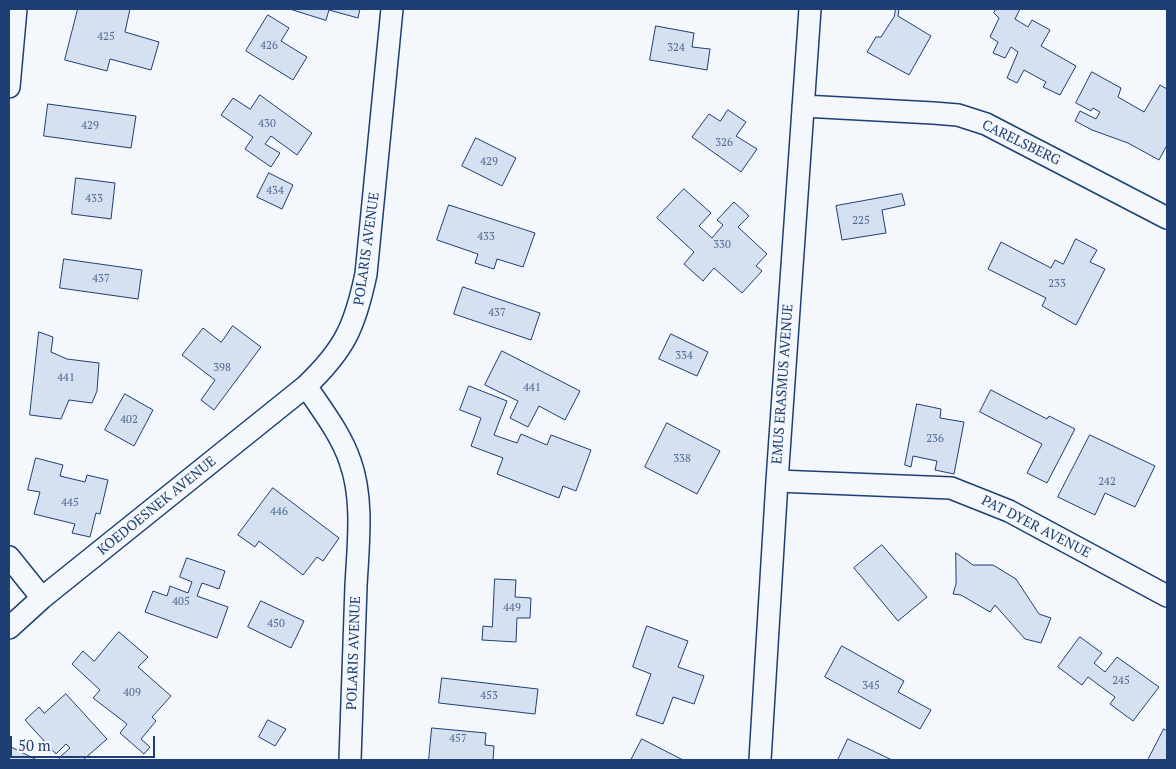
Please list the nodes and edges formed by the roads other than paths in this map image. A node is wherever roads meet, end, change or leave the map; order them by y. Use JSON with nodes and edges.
{"nodes":[{"id":1,"x":16,"y":9,"type":"edge"},
{"id":2,"x":392,"y":9,"type":"edge"},
{"id":3,"x":810,"y":9,"type":"edge"},
{"id":4,"x":9,"y":87,"type":"edge"},
{"id":5,"x":803,"y":106,"type":"junction"},
{"id":6,"x":1167,"y":218,"type":"edge"},
{"id":7,"x":306,"y":386,"type":"junction"},
{"id":8,"x":777,"y":481,"type":"junction"},
{"id":9,"x":9,"y":557,"type":"edge"},
{"id":10,"x":1167,"y":596,"type":"edge"},
{"id":11,"x":42,"y":598,"type":"junction"},
{"id":12,"x":9,"y":628,"type":"edge"},
{"id":13,"x":350,"y":760,"type":"edge"},
{"id":14,"x":760,"y":760,"type":"edge"}],
"edges":[{"from":1,"to":4,"type":"street"},
{"from":2,"to":7,"type":"street","name":"POLARIS AVENUE"},
{"from":3,"to":5,"type":"street","name":"EMUS ERASMUS AVENUE"},
{"from":5,"to":6,"type":"street","name":"CARELSBERG"},
{"from":5,"to":8,"type":"street","name":"EMUS ERASMUS AVENUE"},
{"from":7,"to":11,"type":"street","name":"KOEDOESNEK AVENUE"},
{"from":7,"to":13,"type":"street","name":"POLARIS AVENUE"},
{"from":8,"to":10,"type":"street","name":"PAT DYER AVENUE"},
{"from":8,"to":14,"type":"street","name":"EMUS ERASMUS AVENUE"},
{"from":9,"to":11,"type":"street"},
{"from":11,"to":12,"type":"street","name":"KOEDOESNEK AVENUE"}]}
